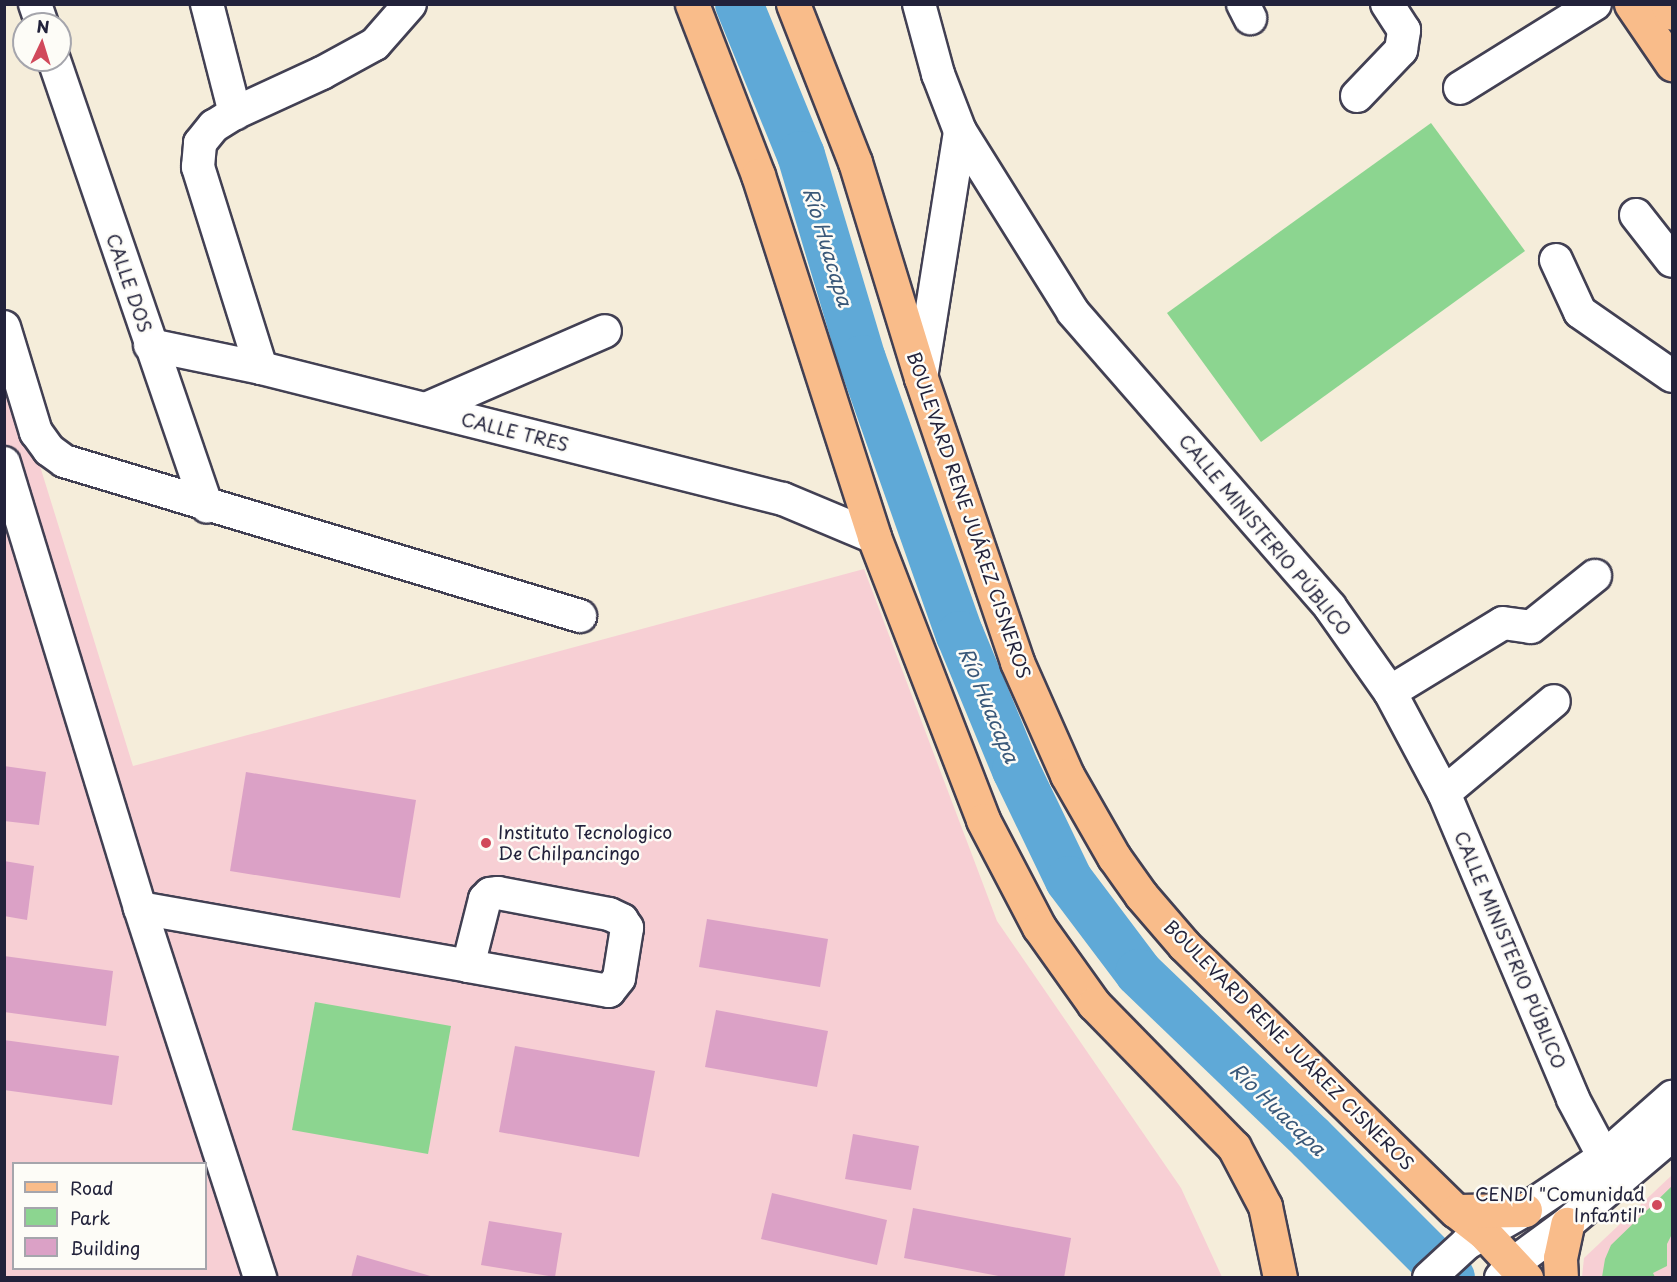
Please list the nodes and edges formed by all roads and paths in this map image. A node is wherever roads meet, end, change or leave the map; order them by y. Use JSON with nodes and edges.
{"nodes":[{"id":1,"x":207,"y":4,"type":"edge"},
{"id":2,"x":410,"y":4,"type":"edge"},
{"id":3,"x":692,"y":4,"type":"edge"},
{"id":4,"x":793,"y":4,"type":"edge"},
{"id":5,"x":919,"y":4,"type":"edge"},
{"id":6,"x":1387,"y":4,"type":"edge"},
{"id":7,"x":1596,"y":4,"type":"edge"},
{"id":8,"x":1631,"y":4,"type":"edge"},
{"id":9,"x":1667,"y":4,"type":"edge"},
{"id":10,"x":1672,"y":13,"type":"edge"},
{"id":11,"x":1672,"y":64,"type":"edge"},
{"id":12,"x":58,"y":72,"type":"edge"},
{"id":13,"x":1460,"y":88,"type":"dead end"},
{"id":14,"x":1357,"y":96,"type":"dead end"},
{"id":15,"x":235,"y":113,"type":"junction"},
{"id":16,"x":960,"y":131,"type":"junction"},
{"id":17,"x":1636,"y":215,"type":"dead end"},
{"id":18,"x":1556,"y":260,"type":"dead end"},
{"id":19,"x":1672,"y":261,"type":"edge"},
{"id":20,"x":4,"y":327,"type":"edge"},
{"id":21,"x":605,"y":331,"type":"dead end"},
{"id":22,"x":150,"y":345,"type":"junction"},
{"id":23,"x":261,"y":368,"type":"junction"},
{"id":24,"x":1672,"y":376,"type":"edge"},
{"id":25,"x":921,"y":378,"type":"junction"},
{"id":26,"x":426,"y":409,"type":"junction"},
{"id":27,"x":4,"y":463,"type":"edge"},
{"id":28,"x":207,"y":506,"type":"junction"},
{"id":29,"x":874,"y":537,"type":"junction"},
{"id":30,"x":1596,"y":576,"type":"dead end"},
{"id":31,"x":580,"y":616,"type":"dead end"},
{"id":32,"x":1390,"y":692,"type":"junction"},
{"id":33,"x":1554,"y":701,"type":"dead end"},
{"id":34,"x":1444,"y":794,"type":"junction"},
{"id":35,"x":140,"y":908,"type":"junction"},
{"id":36,"x":468,"y":966,"type":"junction"},
{"id":37,"x":1672,"y":1097,"type":"edge"},
{"id":38,"x":1672,"y":1135,"type":"edge"},
{"id":39,"x":1604,"y":1156,"type":"junction"},
{"id":40,"x":1525,"y":1210,"type":"junction"},
{"id":41,"x":1456,"y":1211,"type":"junction"},
{"id":42,"x":1567,"y":1224,"type":"junction"},
{"id":43,"x":1476,"y":1238,"type":"junction"},
{"id":44,"x":1510,"y":1274,"type":"edge"},
{"id":45,"x":260,"y":1278,"type":"edge"},
{"id":46,"x":1280,"y":1278,"type":"edge"},
{"id":47,"x":1429,"y":1278,"type":"edge"},
{"id":48,"x":1560,"y":1278,"type":"edge"}],
"edges":[{"from":1,"to":15,"type":"street"},
{"from":2,"to":15,"type":"street"},
{"from":3,"to":29,"type":"main road"},
{"from":4,"to":25,"type":"main road","name":"BOULEVARD RENE JUÁREZ CISNEROS"},
{"from":5,"to":16,"type":"street","name":"CALLE MINISTERIO PÚBLICO"},
{"from":6,"to":14,"type":"street"},
{"from":7,"to":13,"type":"street"},
{"from":8,"to":11,"type":"main road"},
{"from":9,"to":10,"type":"main road"},
{"from":12,"to":22,"type":"street","name":"CALLE DOS"},
{"from":15,"to":23,"type":"street"},
{"from":16,"to":25,"type":"street"},
{"from":16,"to":32,"type":"street","name":"CALLE MINISTERIO PÚBLICO"},
{"from":17,"to":19,"type":"street"},
{"from":18,"to":24,"type":"street"},
{"from":20,"to":28,"type":"street"},
{"from":21,"to":26,"type":"street"},
{"from":22,"to":23,"type":"street","name":"CALLE TRES"},
{"from":22,"to":28,"type":"street","name":"CALLE DOS"},
{"from":23,"to":26,"type":"street","name":"CALLE TRES"},
{"from":25,"to":41,"type":"main road","name":"BOULEVARD RENE JUÁREZ CISNEROS"},
{"from":26,"to":29,"type":"street","name":"CALLE TRES"},
{"from":27,"to":35,"type":"street"},
{"from":28,"to":31,"type":"street"},
{"from":29,"to":46,"type":"main road"},
{"from":30,"to":32,"type":"street"},
{"from":32,"to":34,"type":"street","name":"CALLE MINISTERIO PÚBLICO"},
{"from":33,"to":34,"type":"street"},
{"from":34,"to":39,"type":"street","name":"CALLE MINISTERIO PÚBLICO"},
{"from":35,"to":36,"type":"street"},
{"from":35,"to":45,"type":"street"},
{"from":36,"to":36,"type":"street"},
{"from":37,"to":39,"type":"street"},
{"from":38,"to":42,"type":"street","name":"BOULEVARD RENE JUÁREZ CISNEROS"},
{"from":39,"to":40,"type":"street"},
{"from":40,"to":41,"type":"main road"},
{"from":40,"to":43,"type":"street"},
{"from":41,"to":43,"type":"main road","name":"BOULEVARD RENE JUÁREZ CISNEROS"},
{"from":42,"to":44,"type":"street","name":"BOULEVARD RENE JUÁREZ CISNEROS"},
{"from":42,"to":48,"type":"main road"},
{"from":43,"to":44,"type":"main road","name":"BOULEVARD RENE JUÁREZ CISNEROS"},
{"from":43,"to":47,"type":"street"}]}
